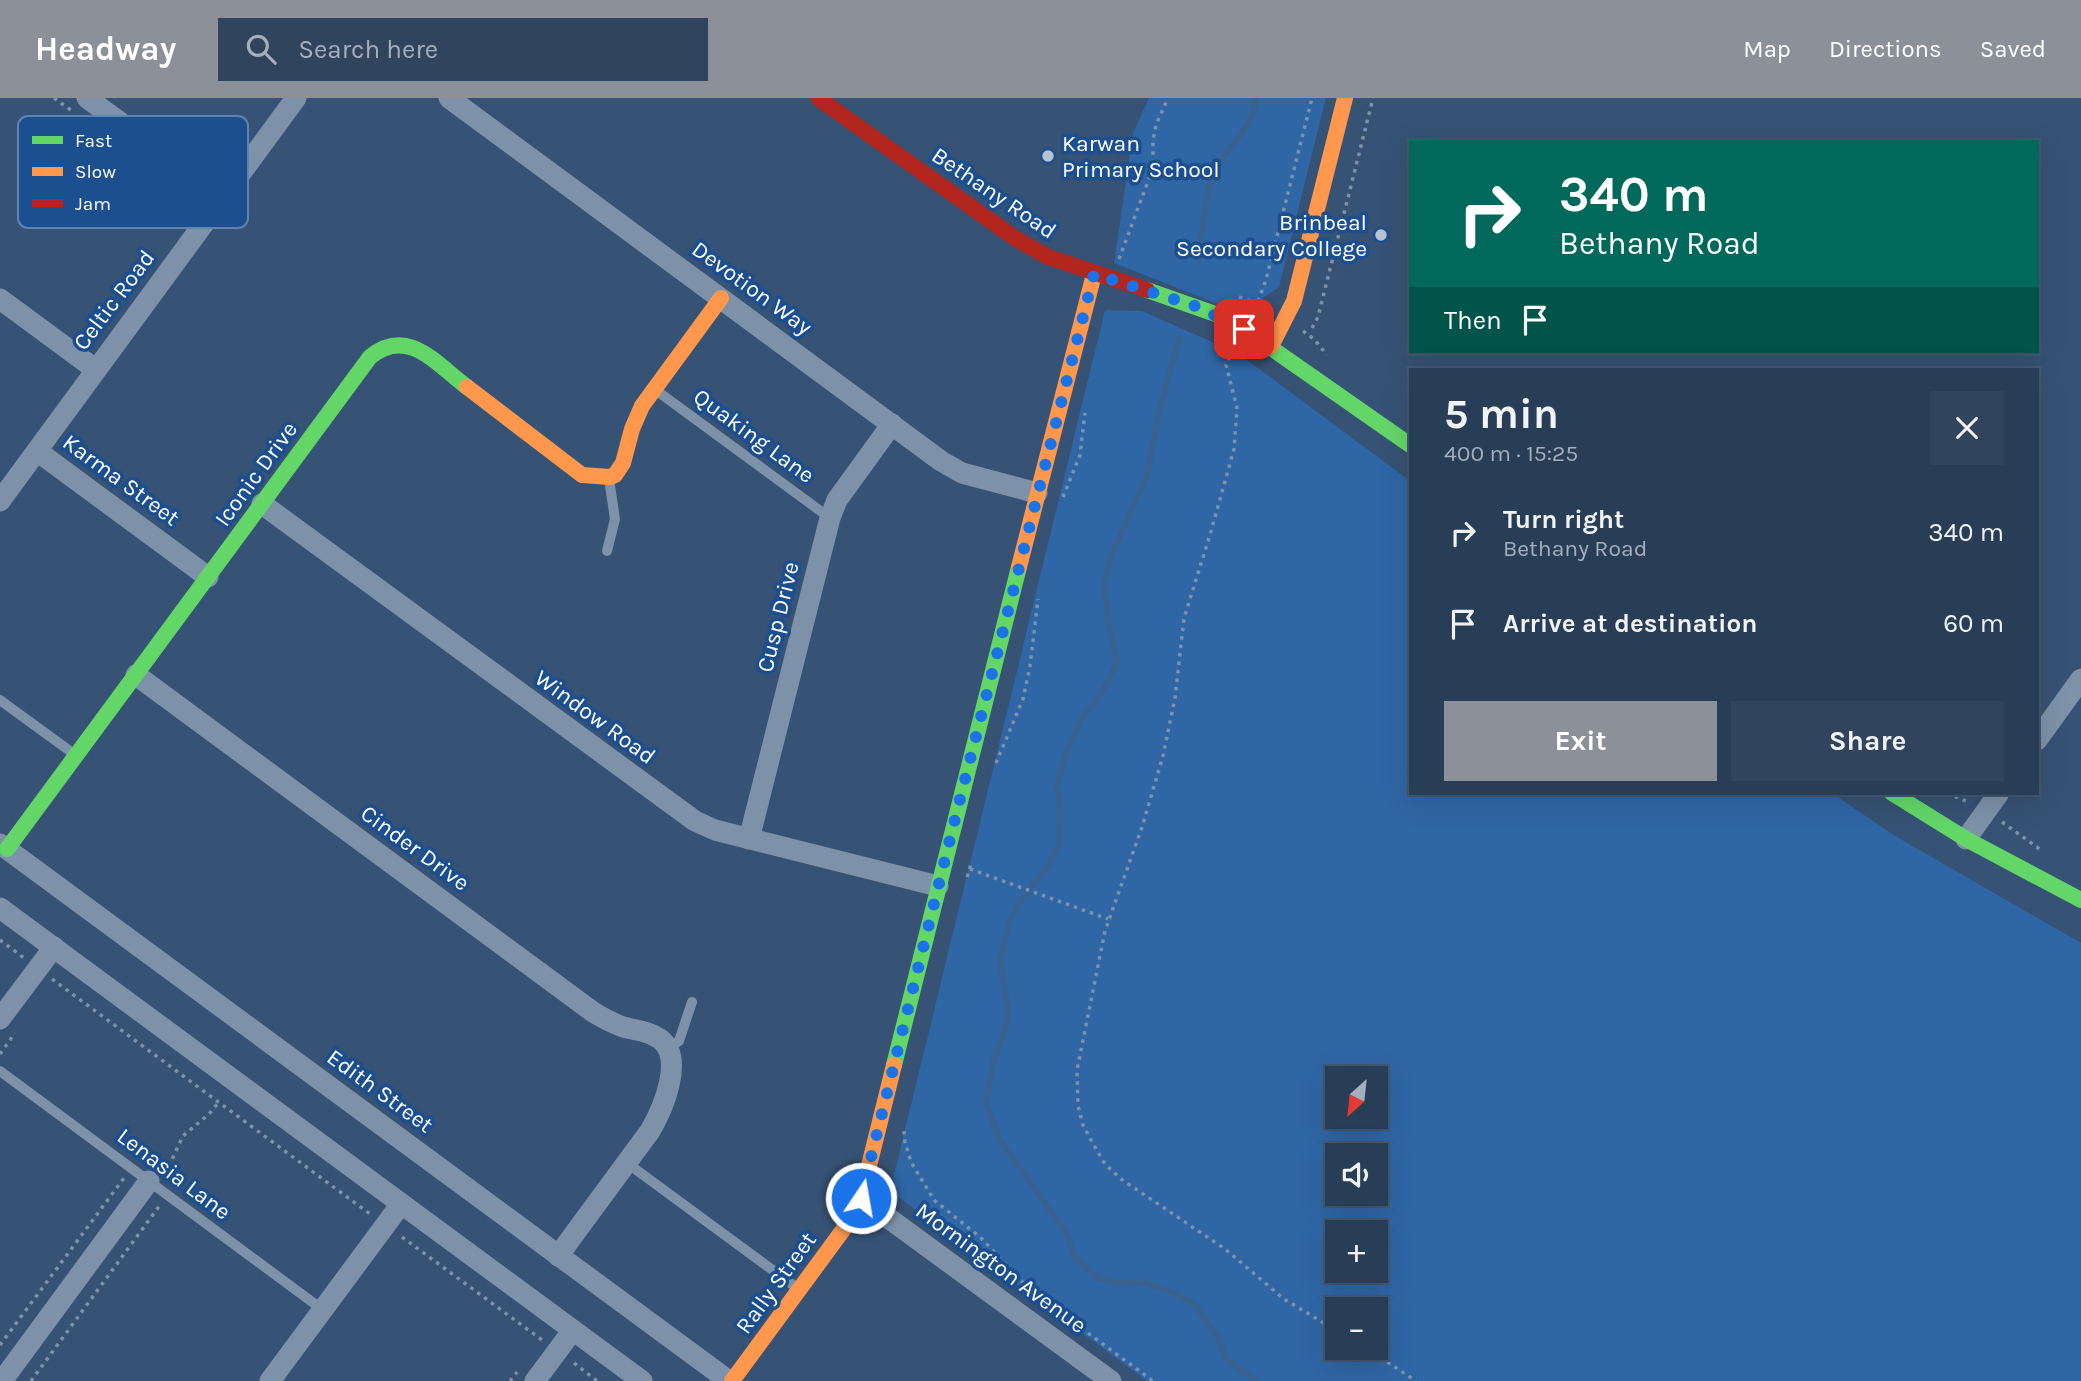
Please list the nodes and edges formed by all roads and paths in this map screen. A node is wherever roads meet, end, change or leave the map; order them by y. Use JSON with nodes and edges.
{"nodes":[{"id":1,"x":87,"y":98,"type":"edge"},
{"id":2,"x":296,"y":98,"type":"edge"},
{"id":3,"x":449,"y":98,"type":"edge"},
{"id":4,"x":818,"y":98,"type":"edge"},
{"id":5,"x":1168,"y":98,"type":"edge"},
{"id":6,"x":1312,"y":98,"type":"edge"},
{"id":7,"x":1345,"y":98,"type":"edge"},
{"id":8,"x":1373,"y":98,"type":"edge"},
{"id":9,"x":112,"y":116,"type":"edge"},
{"id":10,"x":248,"y":162,"type":"edge"},
{"id":11,"x":199,"y":228,"type":"edge"},
{"id":12,"x":1109,"y":256,"type":"dead end"},
{"id":13,"x":1119,"y":259,"type":"junction"},
{"id":14,"x":1094,"y":274,"type":"junction"},
{"id":15,"x":1113,"y":280,"type":"junction"},
{"id":16,"x":1237,"y":297,"type":"dead end"},
{"id":17,"x":721,"y":298,"type":"junction"},
{"id":18,"x":0,"y":299,"type":"edge"},
{"id":19,"x":1258,"y":303,"type":"junction"},
{"id":20,"x":1284,"y":319,"type":"junction"},
{"id":21,"x":1312,"y":328,"type":"dead end"},
{"id":22,"x":1244,"y":329,"type":"junction"},
{"id":23,"x":1271,"y":346,"type":"junction"},
{"id":24,"x":1332,"y":359,"type":"dead end"},
{"id":25,"x":95,"y":369,"type":"junction"},
{"id":26,"x":654,"y":389,"type":"junction"},
{"id":27,"x":1086,"y":406,"type":"dead end"},
{"id":28,"x":892,"y":424,"type":"junction"},
{"id":29,"x":1409,"y":444,"type":"edge"},
{"id":30,"x":37,"y":450,"type":"junction"},
{"id":31,"x":609,"y":479,"type":"junction"},
{"id":32,"x":1037,"y":494,"type":"junction"},
{"id":33,"x":0,"y":501,"type":"edge"},
{"id":34,"x":1061,"y":502,"type":"dead end"},
{"id":35,"x":262,"y":503,"type":"junction"},
{"id":36,"x":830,"y":517,"type":"junction"},
{"id":37,"x":607,"y":551,"type":"dead end"},
{"id":38,"x":208,"y":577,"type":"junction"},
{"id":39,"x":1038,"y":589,"type":"dead end"},
{"id":40,"x":136,"y":675,"type":"junction"},
{"id":41,"x":2081,"y":679,"type":"edge"},
{"id":42,"x":0,"y":699,"type":"edge"},
{"id":43,"x":2039,"y":737,"type":"edge"},
{"id":44,"x":76,"y":756,"type":"junction"},
{"id":45,"x":996,"y":764,"type":"dead end"},
{"id":46,"x":1895,"y":795,"type":"edge"},
{"id":47,"x":1951,"y":795,"type":"edge"},
{"id":48,"x":1998,"y":795,"type":"edge"},
{"id":49,"x":1985,"y":812,"type":"junction"},
{"id":50,"x":750,"y":839,"type":"junction"},
{"id":51,"x":1966,"y":839,"type":"junction"},
{"id":52,"x":4,"y":847,"type":"edge"},
{"id":53,"x":2042,"y":851,"type":"dead end"},
{"id":54,"x":970,"y":858,"type":"dead end"},
{"id":55,"x":970,"y":869,"type":"junction"},
{"id":56,"x":964,"y":882,"type":"dead end"},
{"id":57,"x":938,"y":886,"type":"junction"},
{"id":58,"x":2081,"y":900,"type":"edge"},
{"id":59,"x":0,"y":908,"type":"edge"},
{"id":60,"x":1108,"y":919,"type":"junction"},
{"id":61,"x":0,"y":940,"type":"edge"},
{"id":62,"x":54,"y":947,"type":"junction"},
{"id":63,"x":38,"y":969,"type":"junction"},
{"id":64,"x":692,"y":1002,"type":"dead end"},
{"id":65,"x":0,"y":1019,"type":"edge"},
{"id":66,"x":669,"y":1048,"type":"junction"},
{"id":67,"x":0,"y":1071,"type":"edge"},
{"id":68,"x":219,"y":1102,"type":"junction"},
{"id":69,"x":903,"y":1123,"type":"dead end"},
{"id":70,"x":627,"y":1163,"type":"junction"},
{"id":71,"x":131,"y":1168,"type":"junction"},
{"id":72,"x":159,"y":1188,"type":"junction"},
{"id":73,"x":861,"y":1198,"type":"junction"},
{"id":74,"x":401,"y":1204,"type":"junction"},
{"id":75,"x":386,"y":1225,"type":"junction"},
{"id":76,"x":558,"y":1256,"type":"junction"},
{"id":77,"x":799,"y":1289,"type":"junction"},
{"id":78,"x":323,"y":1310,"type":"junction"},
{"id":79,"x":1325,"y":1324,"type":"edge"},
{"id":80,"x":573,"y":1330,"type":"junction"},
{"id":81,"x":0,"y":1345,"type":"edge"},
{"id":82,"x":557,"y":1351,"type":"junction"},
{"id":83,"x":1384,"y":1360,"type":"edge"},
{"id":84,"x":2,"y":1381,"type":"edge"},
{"id":85,"x":31,"y":1381,"type":"edge"},
{"id":86,"x":270,"y":1381,"type":"edge"},
{"id":87,"x":535,"y":1381,"type":"edge"},
{"id":88,"x":597,"y":1381,"type":"edge"},
{"id":89,"x":642,"y":1381,"type":"edge"},
{"id":90,"x":730,"y":1381,"type":"edge"},
{"id":91,"x":1111,"y":1381,"type":"edge"},
{"id":92,"x":1153,"y":1381,"type":"edge"},
{"id":93,"x":1416,"y":1381,"type":"edge"}],
"edges":[{"from":1,"to":9,"type":"street"},
{"from":2,"to":10,"type":"street","name":"Celtic Road"},
{"from":3,"to":17,"type":"street","name":"Devotion Way"},
{"from":4,"to":14,"type":"street","name":"Bethany Road"},
{"from":5,"to":13,"type":"path"},
{"from":6,"to":19,"type":"path"},
{"from":7,"to":20,"type":"street"},
{"from":8,"to":21,"type":"path"},
{"from":11,"to":25,"type":"street","name":"Celtic Road"},
{"from":12,"to":13,"type":"path"},
{"from":13,"to":15,"type":"path"},
{"from":14,"to":15,"type":"street","name":"Bethany Road"},
{"from":14,"to":32,"type":"street","name":"Rally Street"},
{"from":15,"to":22,"type":"street","name":"Bethany Road"},
{"from":16,"to":19,"type":"path"},
{"from":17,"to":26,"type":"street"},
{"from":17,"to":28,"type":"street","name":"Devotion Way"},
{"from":18,"to":25,"type":"street"},
{"from":19,"to":20,"type":"path"},
{"from":19,"to":22,"type":"path"},
{"from":20,"to":23,"type":"street"},
{"from":20,"to":24,"type":"path"},
{"from":22,"to":23,"type":"street","name":"Bethany Road"},
{"from":22,"to":60,"type":"path"},
{"from":23,"to":29,"type":"street","name":"Bethany Road"},
{"from":25,"to":30,"type":"street","name":"Celtic Road"},
{"from":26,"to":31,"type":"street"},
{"from":26,"to":36,"type":"lane","name":"Quaking Lane"},
{"from":27,"to":34,"type":"path"},
{"from":28,"to":32,"type":"street","name":"Devotion Way"},
{"from":28,"to":36,"type":"street","name":"Cusp Drive"},
{"from":30,"to":33,"type":"street","name":"Celtic Road"},
{"from":30,"to":38,"type":"street","name":"Karma Street"},
{"from":31,"to":35,"type":"street","name":"Iconic Drive"},
{"from":31,"to":37,"type":"lane"},
{"from":32,"to":57,"type":"street","name":"Rally Street"},
{"from":35,"to":38,"type":"street","name":"Iconic Drive"},
{"from":35,"to":50,"type":"street","name":"Window Road"},
{"from":36,"to":50,"type":"street","name":"Cusp Drive"},
{"from":38,"to":40,"type":"street","name":"Iconic Drive"},
{"from":39,"to":45,"type":"path"},
{"from":40,"to":44,"type":"street","name":"Iconic Drive"},
{"from":40,"to":66,"type":"street","name":"Cinder Drive"},
{"from":41,"to":43,"type":"street"},
{"from":42,"to":44,"type":"lane"},
{"from":44,"to":52,"type":"street","name":"Iconic Drive"},
{"from":46,"to":51,"type":"street"},
{"from":47,"to":49,"type":"path"},
{"from":48,"to":49,"type":"street"},
{"from":49,"to":51,"type":"street"},
{"from":49,"to":53,"type":"path"},
{"from":50,"to":57,"type":"street","name":"Window Road"},
{"from":51,"to":58,"type":"street"},
{"from":52,"to":76,"type":"street","name":"Edith Street"},
{"from":54,"to":55,"type":"path"},
{"from":55,"to":56,"type":"path"},
{"from":55,"to":60,"type":"path"},
{"from":57,"to":73,"type":"street","name":"Rally Street"},
{"from":59,"to":62,"type":"street"},
{"from":60,"to":79,"type":"path"},
{"from":61,"to":63,"type":"path"},
{"from":62,"to":63,"type":"street"},
{"from":62,"to":74,"type":"street"},
{"from":63,"to":65,"type":"street"},
{"from":63,"to":68,"type":"path"},
{"from":64,"to":66,"type":"lane"},
{"from":66,"to":70,"type":"street"},
{"from":67,"to":71,"type":"lane","name":"Lenasia Lane"},
{"from":68,"to":72,"type":"path"},
{"from":68,"to":75,"type":"path"},
{"from":69,"to":92,"type":"path"},
{"from":70,"to":76,"type":"street"},
{"from":70,"to":77,"type":"lane"},
{"from":71,"to":72,"type":"lane","name":"Lenasia Lane"},
{"from":71,"to":81,"type":"path"},
{"from":72,"to":78,"type":"lane","name":"Lenasia Lane"},
{"from":72,"to":84,"type":"street"},
{"from":72,"to":85,"type":"path"},
{"from":73,"to":77,"type":"street","name":"Rally Street"},
{"from":73,"to":91,"type":"street","name":"Mornington Avenue"},
{"from":74,"to":75,"type":"street"},
{"from":74,"to":80,"type":"street"},
{"from":75,"to":78,"type":"street"},
{"from":75,"to":82,"type":"path"},
{"from":76,"to":90,"type":"street","name":"Edith Street"},
{"from":77,"to":90,"type":"street","name":"Rally Street"},
{"from":78,"to":86,"type":"street"},
{"from":80,"to":82,"type":"street"},
{"from":80,"to":89,"type":"street"},
{"from":82,"to":87,"type":"street"},
{"from":82,"to":88,"type":"path"},
{"from":83,"to":93,"type":"path"}]}
